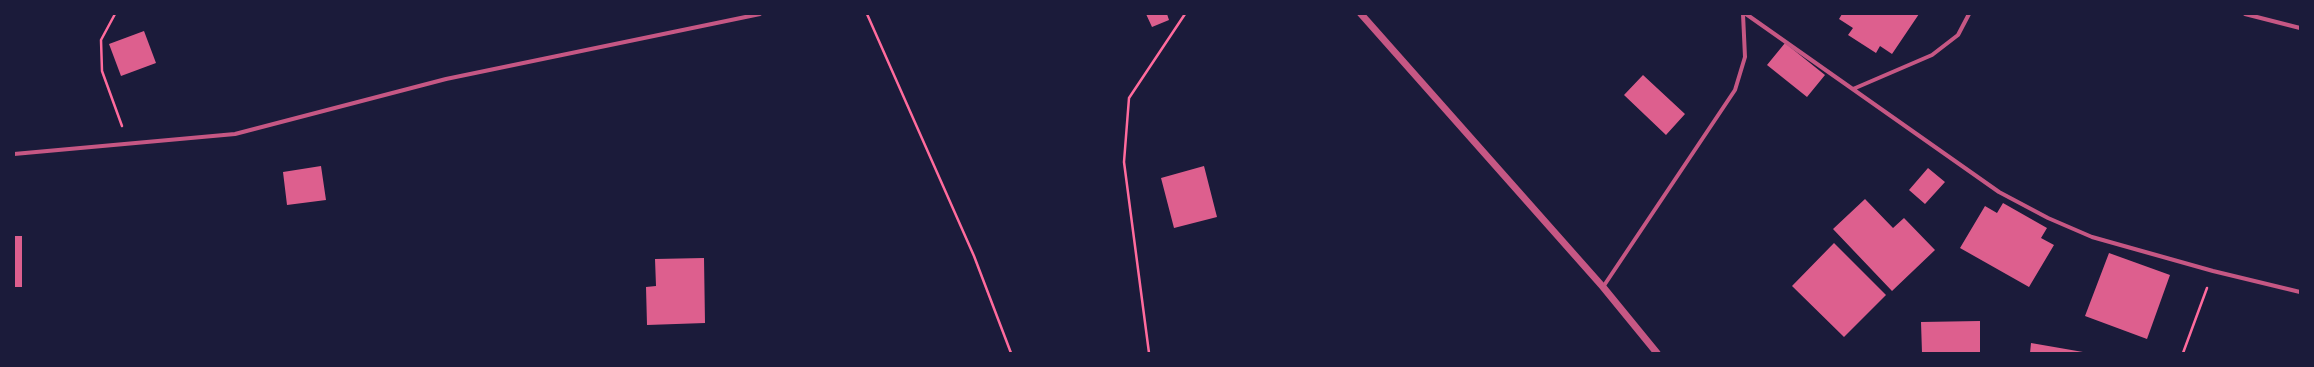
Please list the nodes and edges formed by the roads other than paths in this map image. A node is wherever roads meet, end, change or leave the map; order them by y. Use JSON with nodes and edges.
{"nodes":[{"id":1,"x":760,"y":14,"type":"edge"},
{"id":2,"x":1361,"y":14,"type":"edge"},
{"id":3,"x":1744,"y":14,"type":"edge"},
{"id":4,"x":1969,"y":14,"type":"edge"},
{"id":5,"x":2246,"y":14,"type":"edge"},
{"id":6,"x":2300,"y":28,"type":"edge"},
{"id":7,"x":1853,"y":89,"type":"junction"},
{"id":8,"x":14,"y":154,"type":"edge"},
{"id":9,"x":1603,"y":287,"type":"junction"},
{"id":10,"x":2300,"y":292,"type":"edge"},
{"id":11,"x":1658,"y":353,"type":"edge"}],
"edges":[{"from":1,"to":8,"type":"street"},
{"from":2,"to":9,"type":"street"},
{"from":3,"to":7,"type":"street"},
{"from":3,"to":9,"type":"street"},
{"from":4,"to":7,"type":"street"},
{"from":5,"to":6,"type":"street"},
{"from":7,"to":10,"type":"street"},
{"from":9,"to":11,"type":"street"}]}
